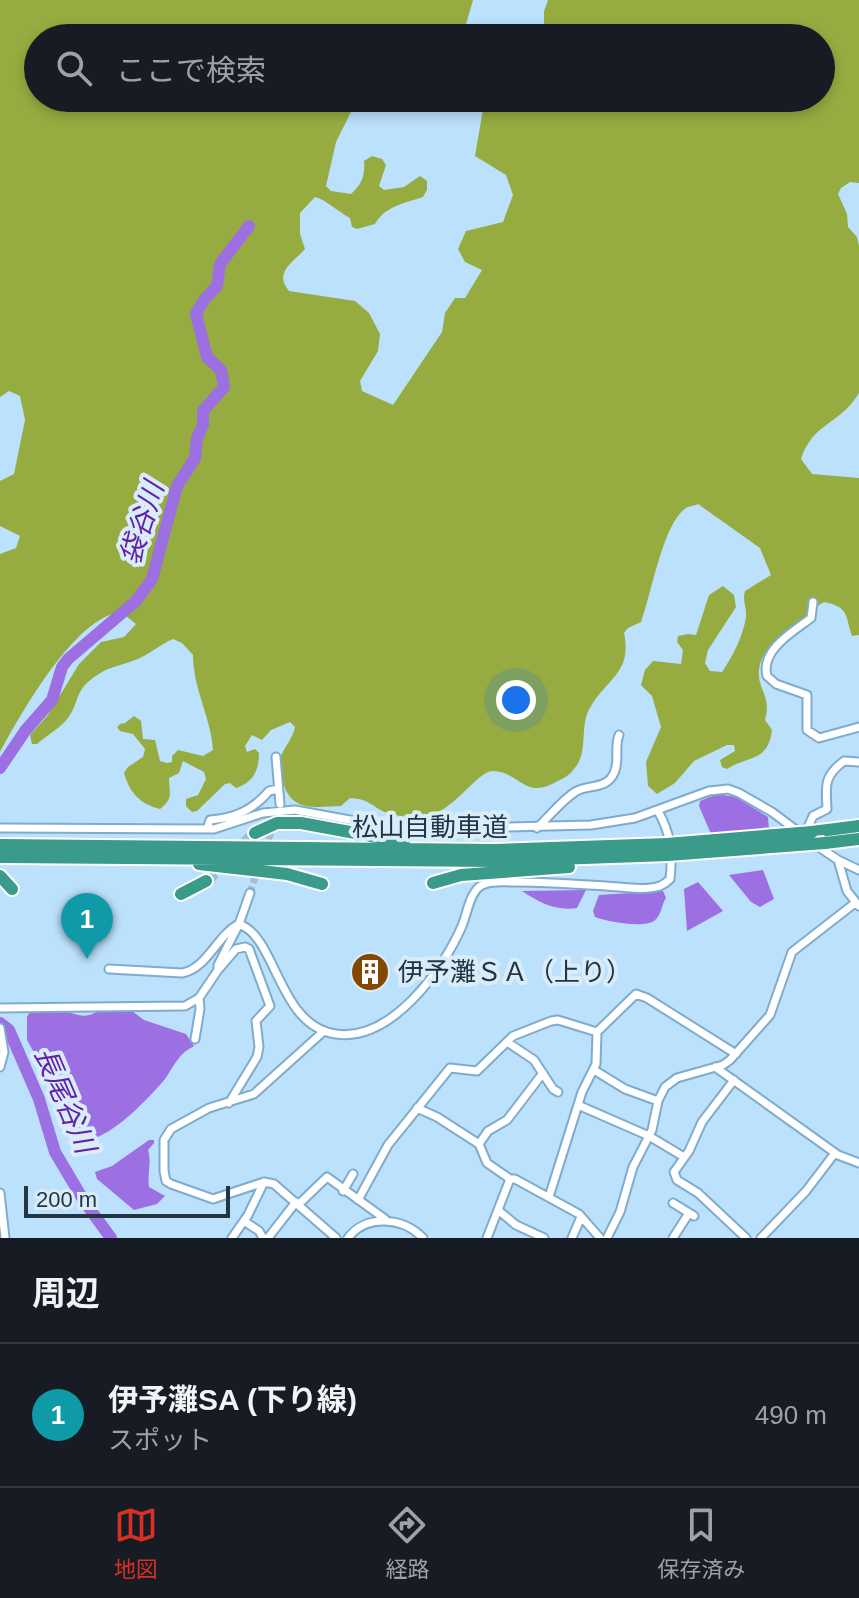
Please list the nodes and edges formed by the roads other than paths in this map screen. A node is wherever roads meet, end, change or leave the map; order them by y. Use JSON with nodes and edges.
{"nodes":[{"id":1,"x":813,"y":602,"type":"dead end"},
{"id":2,"x":859,"y":727,"type":"edge"},
{"id":3,"x":619,"y":735,"type":"dead end"},
{"id":4,"x":276,"y":757,"type":"dead end"},
{"id":5,"x":859,"y":762,"type":"edge"},
{"id":6,"x":278,"y":789,"type":"junction"},
{"id":7,"x":280,"y":804,"type":"tunnel mouth"},
{"id":8,"x":658,"y":811,"type":"junction"},
{"id":9,"x":859,"y":826,"type":"edge"},
{"id":10,"x":0,"y":828,"type":"edge"},
{"id":11,"x":537,"y":828,"type":"junction"},
{"id":12,"x":207,"y":829,"type":"junction"},
{"id":13,"x":255,"y":833,"type":"tunnel mouth"},
{"id":14,"x":808,"y":834,"type":"junction"},
{"id":15,"x":859,"y":839,"type":"edge"},
{"id":16,"x":0,"y":845,"type":"edge"},
{"id":17,"x":561,"y":848,"type":"junction"},
{"id":18,"x":667,"y":850,"type":"junction"},
{"id":19,"x":0,"y":857,"type":"edge"},
{"id":20,"x":31,"y":857,"type":"junction"},
{"id":21,"x":838,"y":860,"type":"junction"},
{"id":22,"x":859,"y":870,"type":"edge"},
{"id":23,"x":0,"y":876,"type":"edge"},
{"id":24,"x":206,"y":881,"type":"tunnel mouth"},
{"id":25,"x":433,"y":883,"type":"dead end"},
{"id":26,"x":322,"y":884,"type":"dead end"},
{"id":27,"x":12,"y":889,"type":"dead end"},
{"id":28,"x":250,"y":893,"type":"tunnel mouth"},
{"id":29,"x":181,"y":894,"type":"dead end"},
{"id":30,"x":857,"y":905,"type":"edge"},
{"id":31,"x":239,"y":924,"type":"junction"},
{"id":32,"x":109,"y":969,"type":"dead end"},
{"id":33,"x":218,"y":970,"type":"junction"},
{"id":34,"x":199,"y":998,"type":"junction"},
{"id":35,"x":0,"y":1008,"type":"edge"},
{"id":36,"x":0,"y":1028,"type":"edge"},
{"id":37,"x":324,"y":1031,"type":"junction"},
{"id":38,"x":597,"y":1032,"type":"junction"},
{"id":39,"x":195,"y":1039,"type":"dead end"},
{"id":40,"x":507,"y":1042,"type":"junction"},
{"id":41,"x":736,"y":1054,"type":"junction"},
{"id":42,"x":714,"y":1066,"type":"junction"},
{"id":43,"x":0,"y":1067,"type":"edge"},
{"id":44,"x":594,"y":1070,"type":"junction"},
{"id":45,"x":543,"y":1073,"type":"junction"},
{"id":46,"x":734,"y":1080,"type":"junction"},
{"id":47,"x":558,"y":1092,"type":"dead end"},
{"id":48,"x":658,"y":1101,"type":"junction"},
{"id":49,"x":229,"y":1103,"type":"junction"},
{"id":50,"x":578,"y":1105,"type":"junction"},
{"id":51,"x":417,"y":1108,"type":"junction"},
{"id":52,"x":649,"y":1136,"type":"junction"},
{"id":53,"x":479,"y":1144,"type":"junction"},
{"id":54,"x":835,"y":1153,"type":"junction"},
{"id":55,"x":684,"y":1157,"type":"junction"},
{"id":56,"x":858,"y":1161,"type":"edge"},
{"id":57,"x":353,"y":1174,"type":"dead end"},
{"id":58,"x":510,"y":1179,"type":"junction"},
{"id":59,"x":264,"y":1182,"type":"junction"},
{"id":60,"x":343,"y":1191,"type":"junction"},
{"id":61,"x":0,"y":1193,"type":"edge"},
{"id":62,"x":549,"y":1197,"type":"junction"},
{"id":63,"x":358,"y":1200,"type":"junction"},
{"id":64,"x":298,"y":1203,"type":"junction"},
{"id":65,"x":673,"y":1203,"type":"dead end"},
{"id":66,"x":498,"y":1210,"type":"junction"},
{"id":67,"x":581,"y":1217,"type":"junction"},
{"id":68,"x":385,"y":1219,"type":"junction"},
{"id":69,"x":244,"y":1221,"type":"junction"},
{"id":70,"x":768,"y":1232,"type":"junction"},
{"id":71,"x":5,"y":1238,"type":"edge"},
{"id":72,"x":232,"y":1238,"type":"edge"},
{"id":73,"x":265,"y":1238,"type":"edge"},
{"id":74,"x":336,"y":1238,"type":"edge"},
{"id":75,"x":348,"y":1238,"type":"edge"},
{"id":76,"x":423,"y":1238,"type":"edge"},
{"id":77,"x":487,"y":1238,"type":"edge"},
{"id":78,"x":544,"y":1238,"type":"edge"},
{"id":79,"x":572,"y":1238,"type":"edge"},
{"id":80,"x":600,"y":1238,"type":"edge"},
{"id":81,"x":607,"y":1238,"type":"edge"},
{"id":82,"x":673,"y":1238,"type":"edge"},
{"id":83,"x":746,"y":1238,"type":"edge"},
{"id":84,"x":761,"y":1238,"type":"edge"},
{"id":85,"x":776,"y":1238,"type":"edge"}],
"edges":[{"from":1,"to":2,"type":"street"},
{"from":3,"to":11,"type":"street"},
{"from":4,"to":6,"type":"street"},
{"from":5,"to":14,"type":"street"},
{"from":6,"to":7,"type":"street"},
{"from":6,"to":12,"type":"street"},
{"from":8,"to":11,"type":"street"},
{"from":8,"to":14,"type":"street"},
{"from":8,"to":37,"type":"street"},
{"from":9,"to":14,"type":"highway","name":"松山自動車道"},
{"from":10,"to":12,"type":"street"},
{"from":11,"to":12,"type":"street"},
{"from":13,"to":17,"type":"highway"},
{"from":14,"to":18,"type":"highway","name":"松山自動車道","bridge":true},
{"from":14,"to":21,"type":"street"},
{"from":15,"to":18,"type":"highway","name":"松山自動車道","bridge":true},
{"from":16,"to":17,"type":"highway","name":"松山自動車道"},
{"from":17,"to":18,"type":"highway","name":"松山自動車道"},
{"from":18,"to":20,"type":"highway","name":"松山自動車道"},
{"from":18,"to":25,"type":"highway"},
{"from":19,"to":20,"type":"highway","name":"松山自動車道"},
{"from":20,"to":26,"type":"highway"},
{"from":21,"to":22,"type":"street"},
{"from":21,"to":30,"type":"street"},
{"from":23,"to":27,"type":"highway"},
{"from":24,"to":29,"type":"highway"},
{"from":28,"to":31,"type":"street"},
{"from":30,"to":41,"type":"street"},
{"from":31,"to":32,"type":"street"},
{"from":31,"to":33,"type":"street"},
{"from":31,"to":37,"type":"street"},
{"from":33,"to":34,"type":"street"},
{"from":33,"to":49,"type":"street"},
{"from":34,"to":35,"type":"street"},
{"from":34,"to":39,"type":"street"},
{"from":36,"to":43,"type":"street"},
{"from":37,"to":49,"type":"street"},
{"from":38,"to":40,"type":"street"},
{"from":38,"to":41,"type":"street"},
{"from":38,"to":44,"type":"street"},
{"from":40,"to":45,"type":"street"},
{"from":40,"to":51,"type":"street"},
{"from":41,"to":42,"type":"street"},
{"from":42,"to":46,"type":"street"},
{"from":42,"to":48,"type":"street"},
{"from":44,"to":48,"type":"street"},
{"from":44,"to":50,"type":"street"},
{"from":45,"to":47,"type":"street"},
{"from":45,"to":53,"type":"street"},
{"from":46,"to":54,"type":"street"},
{"from":46,"to":55,"type":"street"},
{"from":48,"to":52,"type":"street"},
{"from":49,"to":59,"type":"street"},
{"from":50,"to":52,"type":"street"},
{"from":50,"to":62,"type":"street"},
{"from":51,"to":53,"type":"street"},
{"from":51,"to":63,"type":"street"},
{"from":52,"to":55,"type":"street"},
{"from":52,"to":81,"type":"street"},
{"from":53,"to":58,"type":"street"},
{"from":54,"to":56,"type":"street"},
{"from":54,"to":70,"type":"street"},
{"from":55,"to":83,"type":"street"},
{"from":57,"to":60,"type":"street"},
{"from":58,"to":62,"type":"street"},
{"from":58,"to":66,"type":"street"},
{"from":59,"to":64,"type":"street"},
{"from":59,"to":69,"type":"street"},
{"from":60,"to":63,"type":"street"},
{"from":60,"to":64,"type":"street"},
{"from":61,"to":71,"type":"street"},
{"from":62,"to":67,"type":"street"},
{"from":63,"to":68,"type":"street"},
{"from":64,"to":73,"type":"street"},
{"from":64,"to":74,"type":"street"},
{"from":65,"to":82,"type":"street"},
{"from":66,"to":77,"type":"street"},
{"from":66,"to":78,"type":"street"},
{"from":67,"to":79,"type":"street"},
{"from":67,"to":80,"type":"street"},
{"from":68,"to":75,"type":"street"},
{"from":68,"to":76,"type":"street"},
{"from":69,"to":72,"type":"street"},
{"from":69,"to":73,"type":"street"},
{"from":70,"to":84,"type":"street"},
{"from":70,"to":85,"type":"street"}]}
